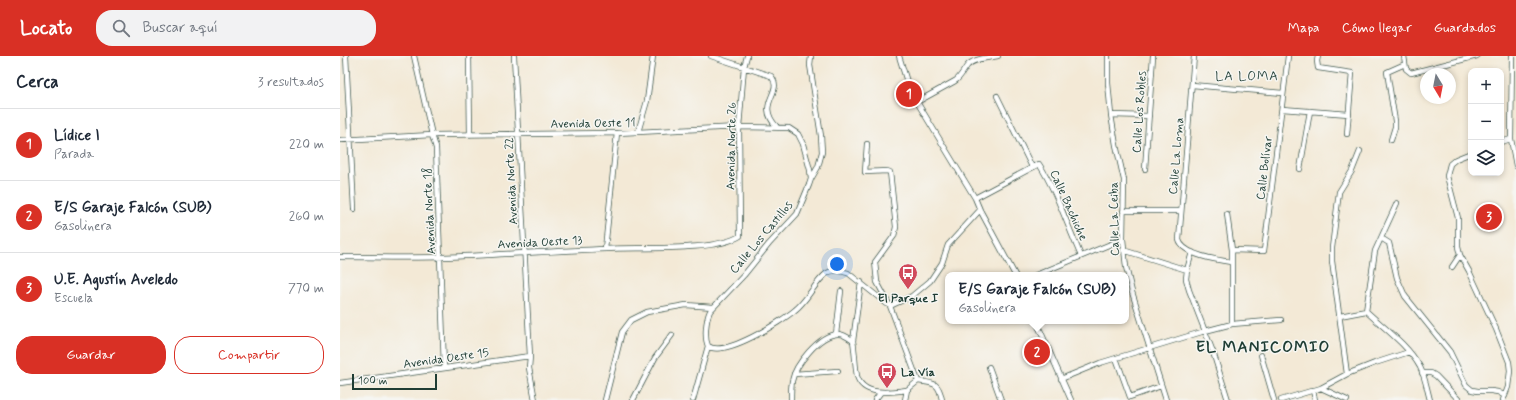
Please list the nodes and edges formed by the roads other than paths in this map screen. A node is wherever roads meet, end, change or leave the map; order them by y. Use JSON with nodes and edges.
{"nodes":[{"id":1,"x":346,"y":56,"type":"edge"},
{"id":2,"x":414,"y":56,"type":"edge"},
{"id":3,"x":469,"y":56,"type":"edge"},
{"id":4,"x":514,"y":56,"type":"edge"},
{"id":5,"x":653,"y":56,"type":"edge"},
{"id":6,"x":711,"y":56,"type":"edge"},
{"id":7,"x":747,"y":56,"type":"edge"},
{"id":8,"x":811,"y":56,"type":"edge"},
{"id":9,"x":898,"y":56,"type":"edge"},
{"id":10,"x":998,"y":56,"type":"edge"},
{"id":11,"x":1108,"y":56,"type":"edge"},
{"id":12,"x":1153,"y":56,"type":"edge"},
{"id":13,"x":1194,"y":56,"type":"edge"},
{"id":14,"x":1288,"y":56,"type":"edge"},
{"id":15,"x":1318,"y":56,"type":"edge"},
{"id":16,"x":1404,"y":56,"type":"edge"},
{"id":17,"x":1477,"y":56,"type":"edge"},
{"id":18,"x":1512,"y":56,"type":"edge"},
{"id":19,"x":1405,"y":64,"type":"junction"},
{"id":20,"x":744,"y":67,"type":"junction"},
{"id":21,"x":1192,"y":85,"type":"junction"},
{"id":22,"x":1283,"y":93,"type":"junction"},
{"id":23,"x":996,"y":96,"type":"dead end"},
{"id":24,"x":917,"y":102,"type":"junction"},
{"id":25,"x":1282,"y":109,"type":"junction"},
{"id":26,"x":1310,"y":111,"type":"junction"},
{"id":27,"x":1349,"y":114,"type":"junction"},
{"id":28,"x":1111,"y":115,"type":"junction"},
{"id":29,"x":1149,"y":116,"type":"junction"},
{"id":30,"x":1513,"y":117,"type":"edge"},
{"id":31,"x":739,"y":127,"type":"junction"},
{"id":32,"x":777,"y":127,"type":"junction"},
{"id":33,"x":638,"y":132,"type":"junction"},
{"id":34,"x":617,"y":133,"type":"junction"},
{"id":35,"x":519,"y":134,"type":"junction"},
{"id":36,"x":1347,"y":134,"type":"dead end"},
{"id":37,"x":432,"y":135,"type":"junction"},
{"id":38,"x":470,"y":135,"type":"junction"},
{"id":39,"x":350,"y":139,"type":"junction"},
{"id":40,"x":1511,"y":139,"type":"junction"},
{"id":41,"x":340,"y":140,"type":"edge"},
{"id":42,"x":1391,"y":140,"type":"dead end"},
{"id":43,"x":1504,"y":141,"type":"edge"},
{"id":44,"x":867,"y":144,"type":"dead end"},
{"id":45,"x":1360,"y":151,"type":"dead end"},
{"id":46,"x":1468,"y":154,"type":"edge"},
{"id":47,"x":1516,"y":166,"type":"edge"},
{"id":48,"x":1032,"y":167,"type":"junction"},
{"id":49,"x":1145,"y":169,"type":"dead end"},
{"id":50,"x":1300,"y":169,"type":"dead end"},
{"id":51,"x":810,"y":179,"type":"junction"},
{"id":52,"x":975,"y":198,"type":"junction"},
{"id":53,"x":1397,"y":203,"type":"dead end"},
{"id":54,"x":354,"y":209,"type":"dead end"},
{"id":55,"x":980,"y":210,"type":"junction"},
{"id":56,"x":1123,"y":211,"type":"junction"},
{"id":57,"x":1181,"y":211,"type":"junction"},
{"id":58,"x":1227,"y":214,"type":"dead end"},
{"id":59,"x":740,"y":236,"type":"joint"},
{"id":60,"x":1381,"y":238,"type":"junction"},
{"id":61,"x":1123,"y":239,"type":"junction"},
{"id":62,"x":605,"y":249,"type":"junction"},
{"id":63,"x":1123,"y":250,"type":"junction"},
{"id":64,"x":1232,"y":250,"type":"junction"},
{"id":65,"x":1192,"y":252,"type":"junction"},
{"id":66,"x":525,"y":253,"type":"junction"},
{"id":67,"x":1460,"y":255,"type":"junction"},
{"id":68,"x":1081,"y":256,"type":"junction"},
{"id":69,"x":441,"y":257,"type":"junction"},
{"id":70,"x":340,"y":258,"type":"edge"},
{"id":71,"x":1231,"y":262,"type":"junction"},
{"id":72,"x":1452,"y":267,"type":"dead end"},
{"id":73,"x":1186,"y":270,"type":"junction"},
{"id":74,"x":1013,"y":272,"type":"edge"},
{"id":75,"x":1043,"y":272,"type":"edge"},
{"id":76,"x":1127,"y":272,"type":"edge"},
{"id":77,"x":1129,"y":280,"type":"edge"},
{"id":78,"x":860,"y":282,"type":"junction"},
{"id":79,"x":841,"y":290,"type":"dead end"},
{"id":80,"x":890,"y":306,"type":"junction"},
{"id":81,"x":713,"y":307,"type":"junction"},
{"id":82,"x":1366,"y":311,"type":"junction"},
{"id":83,"x":1340,"y":316,"type":"junction"},
{"id":84,"x":1281,"y":320,"type":"dead end"},
{"id":85,"x":1037,"y":324,"type":"edge"},
{"id":86,"x":1232,"y":324,"type":"junction"},
{"id":87,"x":1205,"y":331,"type":"junction"},
{"id":88,"x":836,"y":334,"type":"junction"},
{"id":89,"x":672,"y":335,"type":"dead end"},
{"id":90,"x":854,"y":341,"type":"junction"},
{"id":91,"x":708,"y":346,"type":"junction"},
{"id":92,"x":1151,"y":348,"type":"junction"},
{"id":93,"x":1409,"y":352,"type":"junction"},
{"id":94,"x":1261,"y":355,"type":"dead end"},
{"id":95,"x":530,"y":356,"type":"junction"},
{"id":96,"x":1116,"y":358,"type":"junction"},
{"id":97,"x":444,"y":367,"type":"junction"},
{"id":98,"x":989,"y":367,"type":"dead end"},
{"id":99,"x":838,"y":371,"type":"dead end"},
{"id":100,"x":1422,"y":373,"type":"junction"},
{"id":101,"x":794,"y":374,"type":"junction"},
{"id":102,"x":1347,"y":374,"type":"junction"},
{"id":103,"x":1061,"y":378,"type":"junction"},
{"id":104,"x":918,"y":381,"type":"junction"},
{"id":105,"x":340,"y":383,"type":"edge"},
{"id":106,"x":1161,"y":386,"type":"junction"},
{"id":107,"x":1321,"y":388,"type":"junction"},
{"id":108,"x":907,"y":390,"type":"junction"},
{"id":109,"x":1313,"y":390,"type":"junction"},
{"id":110,"x":881,"y":392,"type":"junction"},
{"id":111,"x":1504,"y":398,"type":"edge"},
{"id":112,"x":534,"y":400,"type":"edge"},
{"id":113,"x":605,"y":400,"type":"edge"},
{"id":114,"x":632,"y":400,"type":"edge"},
{"id":115,"x":693,"y":400,"type":"edge"},
{"id":116,"x":791,"y":400,"type":"edge"},
{"id":117,"x":875,"y":400,"type":"edge"},
{"id":118,"x":905,"y":400,"type":"edge"},
{"id":119,"x":942,"y":400,"type":"edge"},
{"id":120,"x":1001,"y":400,"type":"edge"},
{"id":121,"x":1071,"y":400,"type":"edge"},
{"id":122,"x":1166,"y":400,"type":"edge"},
{"id":123,"x":1228,"y":400,"type":"edge"},
{"id":124,"x":1274,"y":400,"type":"edge"},
{"id":125,"x":1281,"y":400,"type":"edge"},
{"id":126,"x":1315,"y":400,"type":"edge"},
{"id":127,"x":1347,"y":400,"type":"edge"},
{"id":128,"x":1430,"y":400,"type":"edge"},
{"id":129,"x":1459,"y":400,"type":"edge"}],
"edges":[{"from":1,"to":39,"type":"street"},
{"from":2,"to":37,"type":"street","name":"Avenida Norte 18"},
{"from":3,"to":38,"type":"street"},
{"from":4,"to":35,"type":"street","name":"Avenida Norte 22"},
{"from":5,"to":33,"type":"street"},
{"from":6,"to":20,"type":"street"},
{"from":7,"to":20,"type":"street","name":"Avenida Norte 26"},
{"from":8,"to":51,"type":"street","name":"Calle Los Castillos"},
{"from":9,"to":24,"type":"street"},
{"from":10,"to":24,"type":"street"},
{"from":11,"to":28,"type":"street","name":"Calle La Ceiba"},
{"from":12,"to":29,"type":"street","name":"Calle Los Robles"},
{"from":13,"to":21,"type":"street","name":"Calle La Loma"},
{"from":14,"to":22,"type":"street","name":"Calle Bolívar"},
{"from":15,"to":27,"type":"street"},
{"from":16,"to":19,"type":"street"},
{"from":17,"to":19,"type":"street"},
{"from":18,"to":30,"type":"street"},
{"from":19,"to":42,"type":"street"},
{"from":20,"to":31,"type":"street","name":"Avenida Norte 26"},
{"from":20,"to":32,"type":"street"},
{"from":21,"to":22,"type":"street"},
{"from":21,"to":57,"type":"street","name":"Calle La Loma"},
{"from":22,"to":25,"type":"street","name":"Calle Bolívar"},
{"from":23,"to":48,"type":"street"},
{"from":24,"to":52,"type":"street"},
{"from":25,"to":26,"type":"street"},
{"from":25,"to":64,"type":"street","name":"Calle Bolívar"},
{"from":26,"to":27,"type":"street"},
{"from":26,"to":50,"type":"street"},
{"from":27,"to":36,"type":"street"},
{"from":28,"to":29,"type":"street"},
{"from":28,"to":56,"type":"street","name":"Calle La Ceiba"},
{"from":29,"to":49,"type":"street","name":"Calle Los Robles"},
{"from":30,"to":40,"type":"street"},
{"from":31,"to":32,"type":"street","name":"Avenida Oeste 11"},
{"from":31,"to":33,"type":"street","name":"Avenida Oeste 11"},
{"from":31,"to":59,"type":"street","name":"Avenida Norte 26"},
{"from":32,"to":51,"type":"street","name":"Avenida Oeste 11"},
{"from":33,"to":34,"type":"street","name":"Avenida Oeste 11"},
{"from":34,"to":35,"type":"street","name":"Avenida Oeste 11"},
{"from":34,"to":62,"type":"street"},
{"from":35,"to":38,"type":"street","name":"Avenida Oeste 11"},
{"from":35,"to":66,"type":"street","name":"Avenida Norte 22"},
{"from":37,"to":38,"type":"street","name":"Avenida Oeste 11"},
{"from":37,"to":39,"type":"street","name":"Avenida Oeste 11"},
{"from":37,"to":69,"type":"street","name":"Avenida Norte 18"},
{"from":39,"to":41,"type":"street","name":"Avenida Oeste 11"},
{"from":39,"to":54,"type":"street"},
{"from":40,"to":43,"type":"street"},
{"from":40,"to":47,"type":"street"},
{"from":44,"to":80,"type":"street"},
{"from":45,"to":83,"type":"street"},
{"from":46,"to":67,"type":"street"},
{"from":48,"to":52,"type":"street"},
{"from":48,"to":68,"type":"street","name":"Calle Bachiche"},
{"from":51,"to":81,"type":"street","name":"Calle Los Castillos"},
{"from":52,"to":55,"type":"street"},
{"from":53,"to":60,"type":"street"},
{"from":55,"to":74,"type":"street"},
{"from":55,"to":80,"type":"street"},
{"from":56,"to":57,"type":"street"},
{"from":56,"to":61,"type":"street","name":"Calle La Ceiba"},
{"from":57,"to":65,"type":"street","name":"Calle La Loma"},
{"from":58,"to":64,"type":"street"},
{"from":59,"to":62,"type":"street","name":"Avenida Oeste 13"},
{"from":60,"to":82,"type":"street"},
{"from":60,"to":111,"type":"street"},
{"from":61,"to":63,"type":"street","name":"Calle La Ceiba"},
{"from":61,"to":68,"type":"street"},
{"from":62,"to":66,"type":"street","name":"Avenida Oeste 13"},
{"from":63,"to":73,"type":"street"},
{"from":63,"to":76,"type":"street","name":"Calle La Ceiba"},
{"from":64,"to":71,"type":"street"},
{"from":65,"to":71,"type":"street","name":"Calle La Loma"},
{"from":65,"to":73,"type":"street"},
{"from":66,"to":69,"type":"street","name":"Avenida Oeste 13"},
{"from":66,"to":95,"type":"street","name":"Avenida Norte 22"},
{"from":67,"to":72,"type":"street"},
{"from":67,"to":111,"type":"street"},
{"from":68,"to":75,"type":"street"},
{"from":69,"to":70,"type":"street","name":"Avenida Oeste 13"},
{"from":69,"to":97,"type":"street","name":"Avenida Norte 18"},
{"from":71,"to":86,"type":"street"},
{"from":73,"to":87,"type":"street"},
{"from":77,"to":92,"type":"street","name":"Calle La Ceiba"},
{"from":78,"to":80,"type":"street"},
{"from":78,"to":90,"type":"street"},
{"from":78,"to":91,"type":"street"},
{"from":79,"to":88,"type":"street"},
{"from":80,"to":104,"type":"street"},
{"from":81,"to":91,"type":"street","name":"Calle Los Castillos"},
{"from":81,"to":113,"type":"street"},
{"from":82,"to":83,"type":"street"},
{"from":82,"to":93,"type":"street"},
{"from":83,"to":102,"type":"street"},
{"from":84,"to":86,"type":"street"},
{"from":85,"to":103,"type":"street"},
{"from":86,"to":87,"type":"street"},
{"from":87,"to":92,"type":"street"},
{"from":87,"to":123,"type":"street"},
{"from":88,"to":90,"type":"street"},
{"from":88,"to":101,"type":"street"},
{"from":89,"to":114,"type":"street"},
{"from":90,"to":110,"type":"street"},
{"from":91,"to":115,"type":"street","name":"Calle Los Castillos"},
{"from":92,"to":96,"type":"street"},
{"from":92,"to":106,"type":"street","name":"Calle La Ceiba"},
{"from":93,"to":100,"type":"street"},
{"from":93,"to":102,"type":"street"},
{"from":94,"to":124,"type":"street"},
{"from":95,"to":97,"type":"street","name":"Avenida Oeste 15"},
{"from":95,"to":112,"type":"street","name":"Avenida Norte 22"},
{"from":96,"to":103,"type":"street"},
{"from":96,"to":106,"type":"street"},
{"from":97,"to":105,"type":"street","name":"Avenida Oeste 15"},
{"from":98,"to":120,"type":"street"},
{"from":99,"to":101,"type":"street"},
{"from":100,"to":128,"type":"street"},
{"from":100,"to":129,"type":"street"},
{"from":101,"to":116,"type":"street"},
{"from":102,"to":107,"type":"street"},
{"from":103,"to":121,"type":"street"},
{"from":104,"to":108,"type":"street"},
{"from":104,"to":119,"type":"street"},
{"from":106,"to":122,"type":"street","name":"Calle La Ceiba"},
{"from":107,"to":109,"type":"street"},
{"from":107,"to":127,"type":"street"},
{"from":108,"to":110,"type":"street"},
{"from":108,"to":118,"type":"street"},
{"from":109,"to":125,"type":"street"},
{"from":109,"to":126,"type":"street"},
{"from":110,"to":117,"type":"street"}]}
